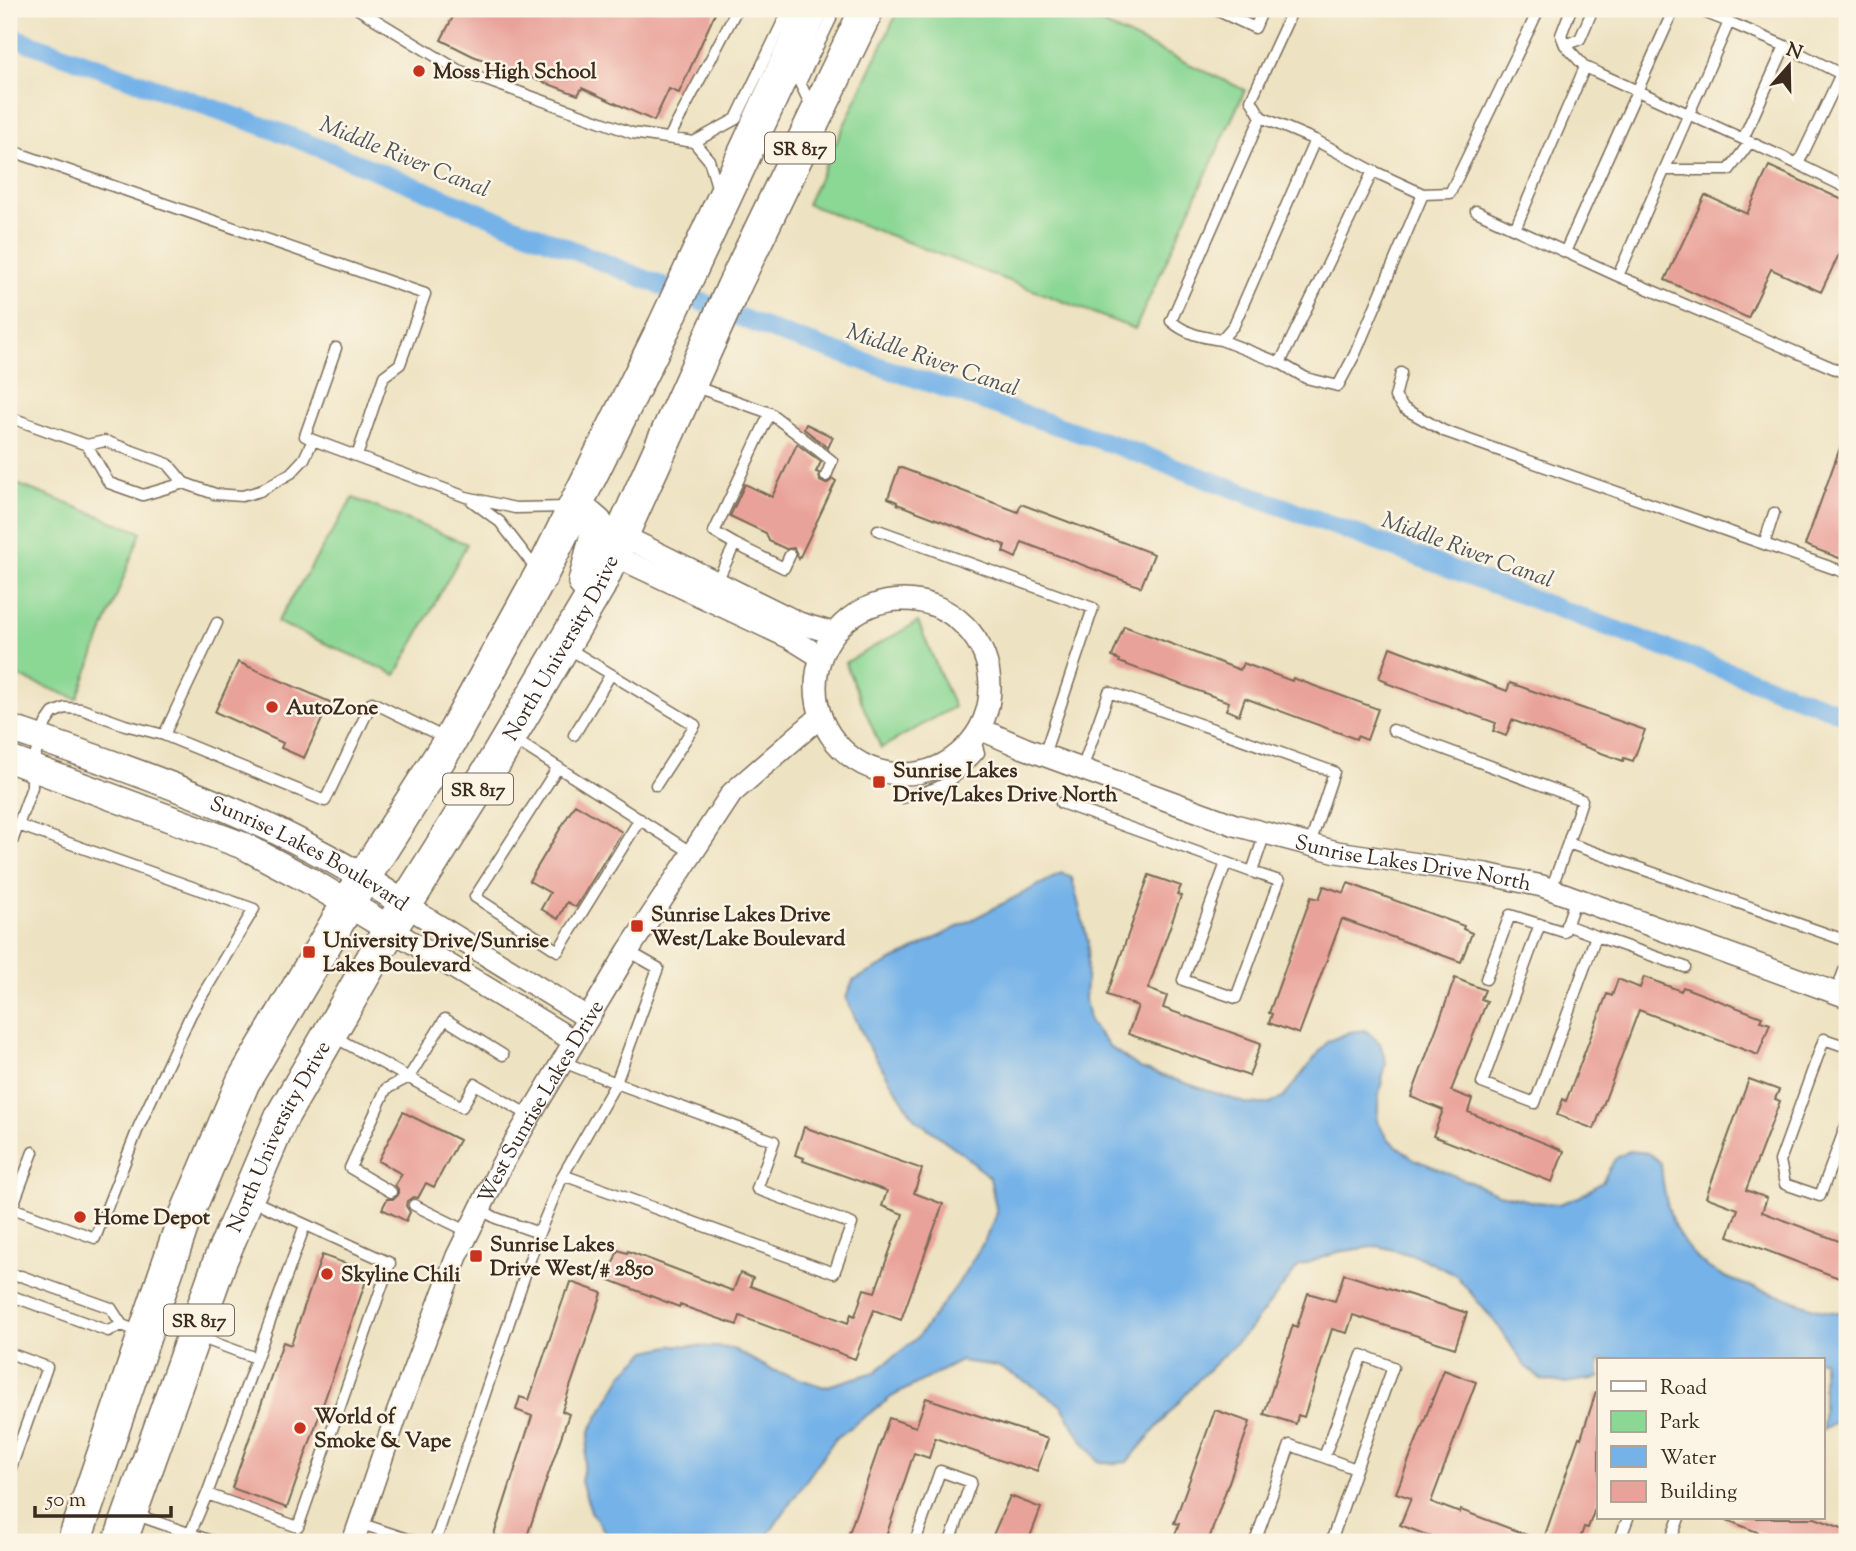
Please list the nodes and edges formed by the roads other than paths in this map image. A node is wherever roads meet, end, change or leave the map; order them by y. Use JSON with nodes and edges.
{"nodes":[{"id":1,"x":358,"y":9,"type":"edge"},
{"id":2,"x":737,"y":9,"type":"edge"},
{"id":3,"x":789,"y":9,"type":"edge"},
{"id":4,"x":812,"y":9,"type":"edge"},
{"id":5,"x":829,"y":9,"type":"edge"},
{"id":6,"x":867,"y":9,"type":"edge"},
{"id":7,"x":1214,"y":9,"type":"edge"},
{"id":8,"x":1263,"y":9,"type":"edge"},
{"id":9,"x":1293,"y":9,"type":"edge"},
{"id":10,"x":1539,"y":9,"type":"edge"},
{"id":11,"x":1571,"y":9,"type":"edge"},
{"id":12,"x":1593,"y":9,"type":"edge"},
{"id":13,"x":1674,"y":9,"type":"edge"},
{"id":14,"x":1696,"y":9,"type":"edge"},
{"id":15,"x":1729,"y":22,"type":"junction"},
{"id":16,"x":1565,"y":45,"type":"junction"},
{"id":17,"x":1784,"y":46,"type":"junction"},
{"id":18,"x":1585,"y":67,"type":"junction"},
{"id":19,"x":1844,"y":75,"type":"edge"},
{"id":20,"x":1637,"y":91,"type":"junction"},
{"id":21,"x":1689,"y":113,"type":"junction"},
{"id":22,"x":815,"y":116,"type":"junction"},
{"id":23,"x":1261,"y":117,"type":"junction"},
{"id":24,"x":669,"y":138,"type":"junction"},
{"id":25,"x":1315,"y":140,"type":"junction"},
{"id":26,"x":1746,"y":140,"type":"junction"},
{"id":27,"x":694,"y":142,"type":"junction"},
{"id":28,"x":9,"y":150,"type":"edge"},
{"id":29,"x":1798,"y":164,"type":"junction"},
{"id":30,"x":1664,"y":170,"type":"junction"},
{"id":31,"x":1373,"y":171,"type":"junction"},
{"id":32,"x":1846,"y":184,"type":"edge"},
{"id":33,"x":1423,"y":194,"type":"junction"},
{"id":34,"x":719,"y":210,"type":"junction"},
{"id":35,"x":1476,"y":211,"type":"dead end"},
{"id":36,"x":1515,"y":229,"type":"junction"},
{"id":37,"x":1565,"y":252,"type":"junction"},
{"id":38,"x":1618,"y":276,"type":"junction"},
{"id":39,"x":1221,"y":340,"type":"junction"},
{"id":40,"x":336,"y":348,"type":"dead end"},
{"id":41,"x":1280,"y":363,"type":"junction"},
{"id":42,"x":1401,"y":373,"type":"dead end"},
{"id":43,"x":1847,"y":374,"type":"edge"},
{"id":44,"x":690,"y":386,"type":"junction"},
{"id":45,"x":770,"y":414,"type":"junction"},
{"id":46,"x":9,"y":417,"type":"edge"},
{"id":47,"x":313,"y":440,"type":"junction"},
{"id":48,"x":87,"y":445,"type":"junction"},
{"id":49,"x":357,"y":456,"type":"junction"},
{"id":50,"x":826,"y":476,"type":"dead end"},
{"id":51,"x":184,"y":483,"type":"junction"},
{"id":52,"x":467,"y":497,"type":"junction"},
{"id":53,"x":576,"y":507,"type":"junction"},
{"id":54,"x":1774,"y":513,"type":"dead end"},
{"id":55,"x":878,"y":530,"type":"dead end"},
{"id":56,"x":736,"y":544,"type":"junction"},
{"id":57,"x":1764,"y":544,"type":"junction"},
{"id":58,"x":618,"y":546,"type":"junction"},
{"id":59,"x":790,"y":555,"type":"dead end"},
{"id":60,"x":1847,"y":573,"type":"edge"},
{"id":61,"x":541,"y":575,"type":"junction"},
{"id":62,"x":716,"y":583,"type":"junction"},
{"id":63,"x":217,"y":623,"type":"dead end"},
{"id":64,"x":833,"y":634,"type":"junction"},
{"id":65,"x":569,"y":637,"type":"junction"},
{"id":66,"x":821,"y":657,"type":"junction"},
{"id":67,"x":611,"y":674,"type":"junction"},
{"id":68,"x":821,"y":716,"type":"junction"},
{"id":69,"x":9,"y":728,"type":"edge"},
{"id":70,"x":1393,"y":730,"type":"dead end"},
{"id":71,"x":977,"y":733,"type":"junction"},
{"id":72,"x":164,"y":734,"type":"junction"},
{"id":73,"x":574,"y":735,"type":"dead end"},
{"id":74,"x":510,"y":736,"type":"junction"},
{"id":75,"x":40,"y":739,"type":"junction"},
{"id":76,"x":450,"y":741,"type":"junction"},
{"id":77,"x":1044,"y":755,"type":"junction"},
{"id":78,"x":20,"y":763,"type":"edge"},
{"id":79,"x":558,"y":767,"type":"junction"},
{"id":80,"x":1082,"y":769,"type":"junction"},
{"id":81,"x":656,"y":785,"type":"dead end"},
{"id":82,"x":1061,"y":803,"type":"dead end"},
{"id":83,"x":640,"y":819,"type":"junction"},
{"id":84,"x":18,"y":825,"type":"junction"},
{"id":85,"x":1265,"y":833,"type":"junction"},
{"id":86,"x":1567,"y":843,"type":"junction"},
{"id":87,"x":1310,"y":844,"type":"junction"},
{"id":88,"x":9,"y":850,"type":"edge"},
{"id":89,"x":692,"y":853,"type":"junction"},
{"id":90,"x":1226,"y":863,"type":"junction"},
{"id":91,"x":1252,"y":872,"type":"junction"},
{"id":92,"x":1551,"y":889,"type":"junction"},
{"id":93,"x":356,"y":890,"type":"junction"},
{"id":94,"x":1576,"y":898,"type":"junction"},
{"id":95,"x":398,"y":917,"type":"junction"},
{"id":96,"x":1540,"y":924,"type":"junction"},
{"id":97,"x":1566,"y":925,"type":"junction"},
{"id":98,"x":1671,"y":933,"type":"junction"},
{"id":99,"x":1596,"y":936,"type":"junction"},
{"id":100,"x":1847,"y":941,"type":"edge"},
{"id":101,"x":628,"y":951,"type":"junction"},
{"id":102,"x":1662,"y":959,"type":"junction"},
{"id":103,"x":1847,"y":963,"type":"edge"},
{"id":104,"x":1685,"y":967,"type":"dead end"},
{"id":105,"x":1486,"y":979,"type":"dead end"},
{"id":106,"x":1842,"y":995,"type":"edge"},
{"id":107,"x":588,"y":1018,"type":"junction"},
{"id":108,"x":329,"y":1034,"type":"junction"},
{"id":109,"x":1847,"y":1047,"type":"edge"},
{"id":110,"x":568,"y":1050,"type":"junction"},
{"id":111,"x":503,"y":1055,"type":"dead end"},
{"id":112,"x":409,"y":1077,"type":"junction"},
{"id":113,"x":616,"y":1083,"type":"junction"},
{"id":114,"x":233,"y":1106,"type":"junction"},
{"id":115,"x":530,"y":1116,"type":"junction"},
{"id":116,"x":1847,"y":1123,"type":"edge"},
{"id":117,"x":33,"y":1152,"type":"dead end"},
{"id":118,"x":563,"y":1175,"type":"junction"},
{"id":119,"x":391,"y":1192,"type":"dead end"},
{"id":120,"x":247,"y":1198,"type":"junction"},
{"id":121,"x":414,"y":1205,"type":"dead end"},
{"id":122,"x":480,"y":1209,"type":"junction"},
{"id":123,"x":10,"y":1211,"type":"edge"},
{"id":124,"x":305,"y":1226,"type":"junction"},
{"id":125,"x":469,"y":1232,"type":"junction"},
{"id":126,"x":539,"y":1233,"type":"junction"},
{"id":127,"x":9,"y":1276,"type":"edge"},
{"id":128,"x":9,"y":1295,"type":"edge"},
{"id":129,"x":134,"y":1330,"type":"junction"},
{"id":130,"x":193,"y":1335,"type":"junction"},
{"id":131,"x":9,"y":1353,"type":"edge"},
{"id":132,"x":256,"y":1358,"type":"junction"},
{"id":133,"x":1324,"y":1457,"type":"junction"},
{"id":134,"x":1356,"y":1469,"type":"junction"},
{"id":135,"x":9,"y":1472,"type":"edge"},
{"id":136,"x":207,"y":1494,"type":"junction"},
{"id":137,"x":1627,"y":1520,"type":"edge"},
{"id":138,"x":1678,"y":1520,"type":"edge"},
{"id":139,"x":125,"y":1527,"type":"edge"},
{"id":140,"x":356,"y":1533,"type":"edge"},
{"id":141,"x":190,"y":1534,"type":"junction"},
{"id":142,"x":74,"y":1542,"type":"edge"},
{"id":143,"x":107,"y":1542,"type":"edge"},
{"id":144,"x":214,"y":1542,"type":"edge"},
{"id":145,"x":416,"y":1542,"type":"edge"},
{"id":146,"x":435,"y":1542,"type":"edge"},
{"id":147,"x":915,"y":1542,"type":"edge"},
{"id":148,"x":950,"y":1542,"type":"edge"},
{"id":149,"x":1255,"y":1542,"type":"edge"},
{"id":150,"x":1331,"y":1542,"type":"edge"},
{"id":151,"x":1619,"y":1542,"type":"edge"},
{"id":152,"x":1672,"y":1542,"type":"edge"}],
"edges":[{"from":1,"to":24,"type":"lane"},
{"from":2,"to":24,"type":"lane"},
{"from":3,"to":27,"type":"lane"},
{"from":4,"to":34,"type":"main road","number":"SR 817"},
{"from":5,"to":22,"type":"lane"},
{"from":6,"to":22,"type":"main road","name":"North University Drive","number":"SR 817"},
{"from":7,"to":8,"type":"lane"},
{"from":9,"to":23,"type":"lane"},
{"from":10,"to":33,"type":"lane"},
{"from":11,"to":16,"type":"lane"},
{"from":12,"to":16,"type":"lane"},
{"from":13,"to":20,"type":"lane"},
{"from":14,"to":15,"type":"lane"},
{"from":15,"to":17,"type":"lane"},
{"from":15,"to":21,"type":"lane"},
{"from":16,"to":18,"type":"lane"},
{"from":17,"to":19,"type":"lane"},
{"from":17,"to":26,"type":"lane"},
{"from":18,"to":20,"type":"lane"},
{"from":18,"to":36,"type":"lane"},
{"from":19,"to":29,"type":"lane"},
{"from":20,"to":21,"type":"lane"},
{"from":20,"to":37,"type":"lane"},
{"from":21,"to":26,"type":"lane"},
{"from":21,"to":30,"type":"lane"},
{"from":22,"to":44,"type":"main road","name":"North University Drive","number":"SR 817"},
{"from":23,"to":25,"type":"lane"},
{"from":23,"to":39,"type":"lane"},
{"from":24,"to":27,"type":"lane"},
{"from":25,"to":31,"type":"lane"},
{"from":25,"to":39,"type":"lane"},
{"from":26,"to":29,"type":"lane"},
{"from":26,"to":30,"type":"lane"},
{"from":27,"to":34,"type":"lane"},
{"from":28,"to":49,"type":"lane"},
{"from":29,"to":32,"type":"lane"},
{"from":30,"to":38,"type":"lane"},
{"from":31,"to":33,"type":"lane"},
{"from":31,"to":41,"type":"lane"},
{"from":33,"to":41,"type":"lane"},
{"from":34,"to":53,"type":"main road","number":"SR 817"},
{"from":35,"to":36,"type":"lane"},
{"from":36,"to":37,"type":"lane"},
{"from":37,"to":38,"type":"lane"},
{"from":38,"to":43,"type":"lane"},
{"from":39,"to":41,"type":"lane"},
{"from":40,"to":47,"type":"lane"},
{"from":42,"to":57,"type":"lane"},
{"from":44,"to":45,"type":"lane"},
{"from":44,"to":58,"type":"main road","name":"North University Drive","number":"SR 817"},
{"from":45,"to":50,"type":"lane"},
{"from":45,"to":56,"type":"lane"},
{"from":46,"to":48,"type":"lane"},
{"from":47,"to":49,"type":"lane"},
{"from":47,"to":51,"type":"lane"},
{"from":48,"to":51,"type":"lane"},
{"from":48,"to":51,"type":"lane"},
{"from":49,"to":52,"type":"lane"},
{"from":52,"to":53,"type":"lane"},
{"from":52,"to":61,"type":"lane"},
{"from":53,"to":61,"type":"main road","number":"SR 817"},
{"from":53,"to":65,"type":"main road"},
{"from":54,"to":57,"type":"lane"},
{"from":55,"to":77,"type":"lane"},
{"from":56,"to":59,"type":"lane"},
{"from":56,"to":62,"type":"lane"},
{"from":57,"to":60,"type":"lane"},
{"from":58,"to":62,"type":"street"},
{"from":58,"to":65,"type":"main road","name":"North University Drive","number":"SR 817"},
{"from":58,"to":66,"type":"street"},
{"from":61,"to":76,"type":"main road","number":"SR 817"},
{"from":62,"to":64,"type":"street"},
{"from":63,"to":72,"type":"lane"},
{"from":64,"to":66,"type":"street"},
{"from":64,"to":71,"type":"street"},
{"from":65,"to":67,"type":"lane"},
{"from":65,"to":74,"type":"main road","name":"North University Drive","number":"SR 817"},
{"from":66,"to":68,"type":"street"},
{"from":67,"to":73,"type":"lane"},
{"from":67,"to":81,"type":"lane"},
{"from":68,"to":71,"type":"street"},
{"from":68,"to":89,"type":"street","name":"West Sunrise Lakes Drive"},
{"from":69,"to":75,"type":"street","name":"Sunrise Lakes Boulevard"},
{"from":70,"to":86,"type":"lane"},
{"from":71,"to":77,"type":"street","name":"Sunrise Lakes Drive North"},
{"from":72,"to":75,"type":"lane"},
{"from":72,"to":76,"type":"lane"},
{"from":74,"to":79,"type":"lane"},
{"from":74,"to":95,"type":"main road","name":"North University Drive","number":"SR 817"},
{"from":75,"to":78,"type":"lane"},
{"from":75,"to":93,"type":"street","name":"Sunrise Lakes Boulevard"},
{"from":76,"to":93,"type":"main road","number":"SR 817"},
{"from":77,"to":80,"type":"street","name":"Sunrise Lakes Drive North"},
{"from":78,"to":84,"type":"lane"},
{"from":78,"to":93,"type":"street","name":"Sunrise Lakes Boulevard"},
{"from":79,"to":83,"type":"lane"},
{"from":79,"to":83,"type":"lane"},
{"from":80,"to":85,"type":"street","name":"Sunrise Lakes Drive North"},
{"from":80,"to":87,"type":"lane"},
{"from":82,"to":90,"type":"lane"},
{"from":83,"to":89,"type":"lane"},
{"from":84,"to":88,"type":"lane"},
{"from":84,"to":123,"type":"lane"},
{"from":85,"to":87,"type":"street","name":"Sunrise Lakes Drive North"},
{"from":85,"to":91,"type":"lane"},
{"from":86,"to":92,"type":"lane"},
{"from":86,"to":100,"type":"lane"},
{"from":87,"to":92,"type":"street","name":"Sunrise Lakes Drive North"},
{"from":89,"to":101,"type":"street","name":"West Sunrise Lakes Drive"},
{"from":90,"to":91,"type":"lane"},
{"from":90,"to":91,"type":"lane"},
{"from":92,"to":94,"type":"street","name":"Sunrise Lakes Drive North"},
{"from":93,"to":95,"type":"street","name":"Sunrise Lakes Boulevard"},
{"from":93,"to":114,"type":"main road","number":"SR 817"},
{"from":94,"to":97,"type":"lane"},
{"from":94,"to":98,"type":"street","name":"Sunrise Lakes Drive North"},
{"from":95,"to":107,"type":"street","name":"Sunrise Lakes Boulevard"},
{"from":95,"to":108,"type":"main road","name":"North University Drive","number":"SR 817"},
{"from":95,"to":110,"type":"street","name":"Sunrise Lakes Boulevard"},
{"from":96,"to":97,"type":"lane"},
{"from":96,"to":99,"type":"lane"},
{"from":96,"to":105,"type":"lane"},
{"from":97,"to":99,"type":"lane"},
{"from":98,"to":102,"type":"lane"},
{"from":98,"to":106,"type":"street","name":"Sunrise Lakes Drive North"},
{"from":99,"to":102,"type":"lane"},
{"from":101,"to":107,"type":"street","name":"West Sunrise Lakes Drive"},
{"from":101,"to":113,"type":"lane"},
{"from":102,"to":104,"type":"lane"},
{"from":103,"to":106,"type":"lane"},
{"from":107,"to":110,"type":"street","name":"West Sunrise Lakes Drive"},
{"from":108,"to":112,"type":"lane"},
{"from":108,"to":120,"type":"main road","name":"North University Drive","number":"SR 817"},
{"from":109,"to":116,"type":"lane"},
{"from":110,"to":113,"type":"lane"},
{"from":110,"to":115,"type":"street","name":"West Sunrise Lakes Drive"},
{"from":111,"to":112,"type":"lane"},
{"from":112,"to":115,"type":"lane"},
{"from":112,"to":119,"type":"lane"},
{"from":113,"to":118,"type":"lane"},
{"from":113,"to":118,"type":"lane"},
{"from":114,"to":129,"type":"main road","number":"SR 817"},
{"from":114,"to":130,"type":"main road"},
{"from":115,"to":122,"type":"street","name":"West Sunrise Lakes Drive"},
{"from":117,"to":123,"type":"lane"},
{"from":118,"to":126,"type":"lane"},
{"from":120,"to":124,"type":"lane"},
{"from":120,"to":130,"type":"main road","name":"North University Drive","number":"SR 817"},
{"from":121,"to":125,"type":"lane"},
{"from":122,"to":125,"type":"street","name":"West Sunrise Lakes Drive"},
{"from":122,"to":126,"type":"lane"},
{"from":124,"to":132,"type":"lane"},
{"from":124,"to":136,"type":"lane"},
{"from":125,"to":140,"type":"street","name":"West Sunrise Lakes Drive"},
{"from":126,"to":146,"type":"lane"},
{"from":127,"to":129,"type":"lane"},
{"from":128,"to":129,"type":"lane"},
{"from":129,"to":142,"type":"main road","number":"SR 817"},
{"from":129,"to":143,"type":"main road"},
{"from":130,"to":132,"type":"lane"},
{"from":130,"to":139,"type":"main road","name":"North University Drive","number":"SR 817"},
{"from":131,"to":135,"type":"lane"},
{"from":132,"to":136,"type":"lane"},
{"from":133,"to":134,"type":"lane"},
{"from":133,"to":134,"type":"lane"},
{"from":133,"to":149,"type":"lane"},
{"from":134,"to":150,"type":"lane"},
{"from":136,"to":141,"type":"lane"},
{"from":137,"to":151,"type":"lane"},
{"from":138,"to":152,"type":"lane"},
{"from":139,"to":141,"type":"lane"},
{"from":140,"to":145,"type":"lane"},
{"from":141,"to":144,"type":"lane"},
{"from":147,"to":148,"type":"lane"}]}
